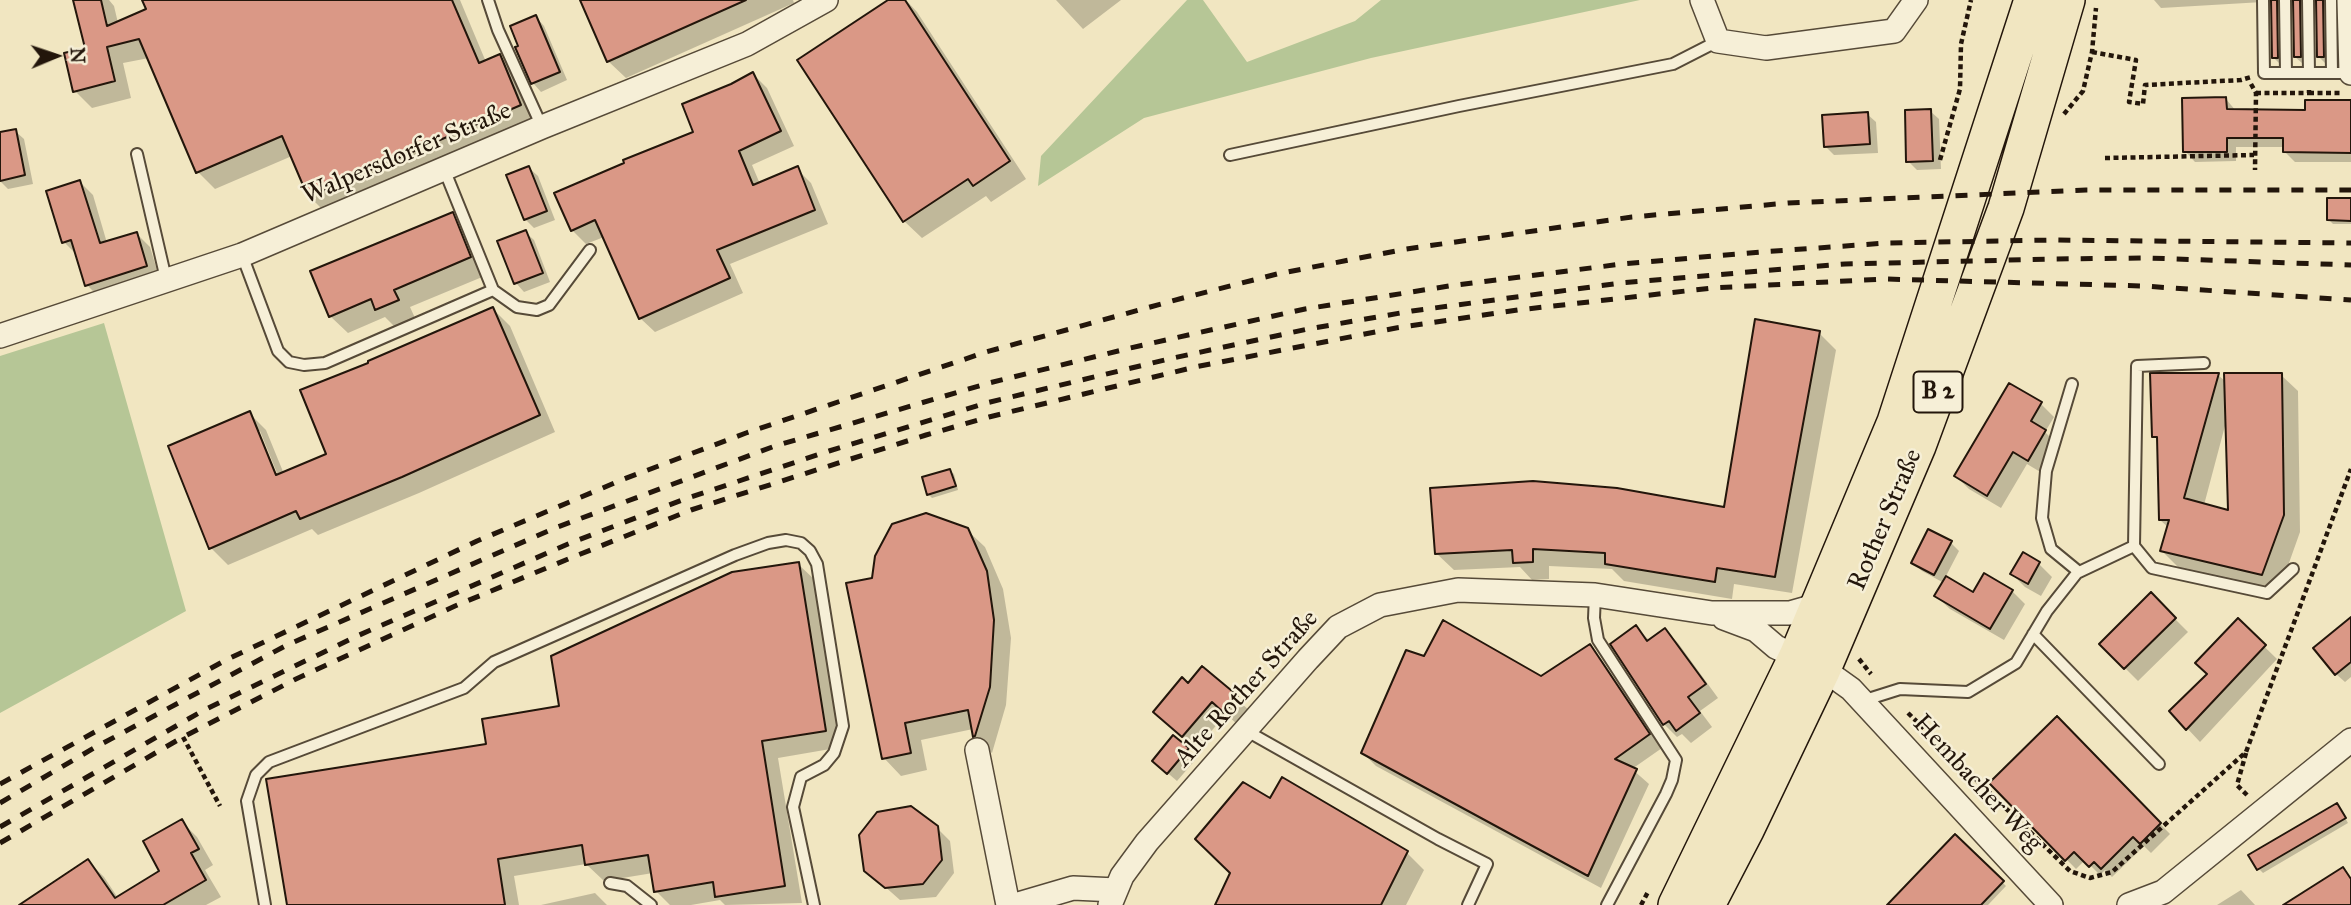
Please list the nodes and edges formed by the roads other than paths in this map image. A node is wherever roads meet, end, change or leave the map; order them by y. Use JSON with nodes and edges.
{"nodes":[{"id":1,"x":488,"y":0,"type":"edge"},
{"id":2,"x":1702,"y":0,"type":"edge"},
{"id":3,"x":1916,"y":0,"type":"edge"},
{"id":4,"x":2032,"y":0,"type":"edge"},
{"id":5,"x":2067,"y":0,"type":"edge"},
{"id":6,"x":2263,"y":0,"type":"edge"},
{"id":7,"x":2285,"y":0,"type":"edge"},
{"id":8,"x":2308,"y":0,"type":"edge"},
{"id":9,"x":2331,"y":0,"type":"edge"},
{"id":10,"x":2349,"y":0,"type":"edge"},
{"id":11,"x":812,"y":4,"type":"edge"},
{"id":12,"x":1718,"y":41,"type":"junction"},
{"id":13,"x":2286,"y":73,"type":"junction"},
{"id":14,"x":2309,"y":73,"type":"junction"},
{"id":15,"x":2346,"y":78,"type":"edge"},
{"id":16,"x":542,"y":127,"type":"junction"},
{"id":17,"x":137,"y":155,"type":"dead end"},
{"id":18,"x":1230,"y":155,"type":"dead end"},
{"id":19,"x":444,"y":170,"type":"junction"},
{"id":20,"x":590,"y":250,"type":"dead end"},
{"id":21,"x":242,"y":255,"type":"junction"},
{"id":22,"x":166,"y":279,"type":"junction"},
{"id":23,"x":493,"y":290,"type":"junction"},
{"id":24,"x":0,"y":335,"type":"edge"},
{"id":25,"x":2204,"y":363,"type":"dead end"},
{"id":26,"x":2072,"y":384,"type":"dead end"},
{"id":27,"x":2134,"y":546,"type":"junction"},
{"id":28,"x":2293,"y":569,"type":"dead end"},
{"id":29,"x":2079,"y":572,"type":"junction"},
{"id":30,"x":1595,"y":595,"type":"junction"},
{"id":31,"x":1818,"y":605,"type":"junction"},
{"id":32,"x":1712,"y":613,"type":"junction"},
{"id":33,"x":2033,"y":634,"type":"junction"},
{"id":34,"x":1810,"y":663,"type":"junction"},
{"id":35,"x":1862,"y":701,"type":"junction"},
{"id":36,"x":1245,"y":730,"type":"junction"},
{"id":37,"x":2351,"y":740,"type":"edge"},
{"id":38,"x":977,"y":750,"type":"dead end"},
{"id":39,"x":2159,"y":764,"type":"dead end"},
{"id":40,"x":610,"y":883,"type":"dead end"},
{"id":41,"x":1702,"y":896,"type":"edge"},
{"id":42,"x":1113,"y":897,"type":"edge"},
{"id":43,"x":265,"y":905,"type":"edge"},
{"id":44,"x":651,"y":905,"type":"edge"},
{"id":45,"x":814,"y":905,"type":"edge"},
{"id":46,"x":1008,"y":905,"type":"edge"},
{"id":47,"x":1015,"y":905,"type":"edge"},
{"id":48,"x":1468,"y":905,"type":"edge"},
{"id":49,"x":1607,"y":905,"type":"edge"},
{"id":50,"x":2051,"y":905,"type":"edge"},
{"id":51,"x":2129,"y":905,"type":"edge"}],
"edges":[{"from":1,"to":16,"type":"lane"},
{"from":2,"to":12,"type":"street"},
{"from":3,"to":12,"type":"street"},
{"from":4,"to":31,"type":"main road","name":"Rother Straße","number":"B 2"},
{"from":5,"to":34,"type":"main road","name":"Rother Straße","number":"B 2"},
{"from":6,"to":13,"type":"lane"},
{"from":7,"to":13,"type":"lane"},
{"from":8,"to":14,"type":"lane"},
{"from":9,"to":15,"type":"lane"},
{"from":10,"to":15,"type":"street"},
{"from":11,"to":16,"type":"street","name":"Walpersdorfer Straße"},
{"from":12,"to":18,"type":"lane"},
{"from":13,"to":14,"type":"lane"},
{"from":14,"to":15,"type":"lane"},
{"from":16,"to":19,"type":"street","name":"Walpersdorfer Straße"},
{"from":17,"to":22,"type":"lane"},
{"from":19,"to":21,"type":"street","name":"Walpersdorfer Straße"},
{"from":19,"to":23,"type":"lane"},
{"from":20,"to":23,"type":"lane"},
{"from":21,"to":22,"type":"street","name":"Walpersdorfer Straße"},
{"from":21,"to":23,"type":"lane"},
{"from":22,"to":24,"type":"street","name":"Walpersdorfer Straße"},
{"from":25,"to":27,"type":"lane"},
{"from":26,"to":29,"type":"lane"},
{"from":27,"to":28,"type":"lane"},
{"from":27,"to":29,"type":"lane","name":"Hembacher Weg"},
{"from":29,"to":33,"type":"lane","name":"Hembacher Weg"},
{"from":30,"to":32,"type":"street","name":"Alte Rother Straße"},
{"from":30,"to":36,"type":"street","name":"Alte Rother Straße"},
{"from":30,"to":49,"type":"lane"},
{"from":31,"to":32,"type":"street","name":"Alte Rother Straße"},
{"from":31,"to":34,"type":"main road","name":"Rother Straße","number":"B 2"},
{"from":32,"to":34,"type":"street","name":"Alte Rother Straße"},
{"from":33,"to":35,"type":"lane","name":"Hembacher Weg"},
{"from":33,"to":39,"type":"lane"},
{"from":34,"to":35,"type":"street","name":"Hembacher Weg"},
{"from":34,"to":41,"type":"main road","name":"Rother Straße","number":"B 2"},
{"from":35,"to":50,"type":"street","name":"Hembacher Weg"},
{"from":36,"to":42,"type":"street","name":"Alte Rother Straße"},
{"from":36,"to":48,"type":"lane"},
{"from":37,"to":51,"type":"street"},
{"from":38,"to":46,"type":"street"},
{"from":40,"to":44,"type":"lane"},
{"from":42,"to":47,"type":"street","name":"Alte Rother Straße"},
{"from":43,"to":45,"type":"lane"}]}
